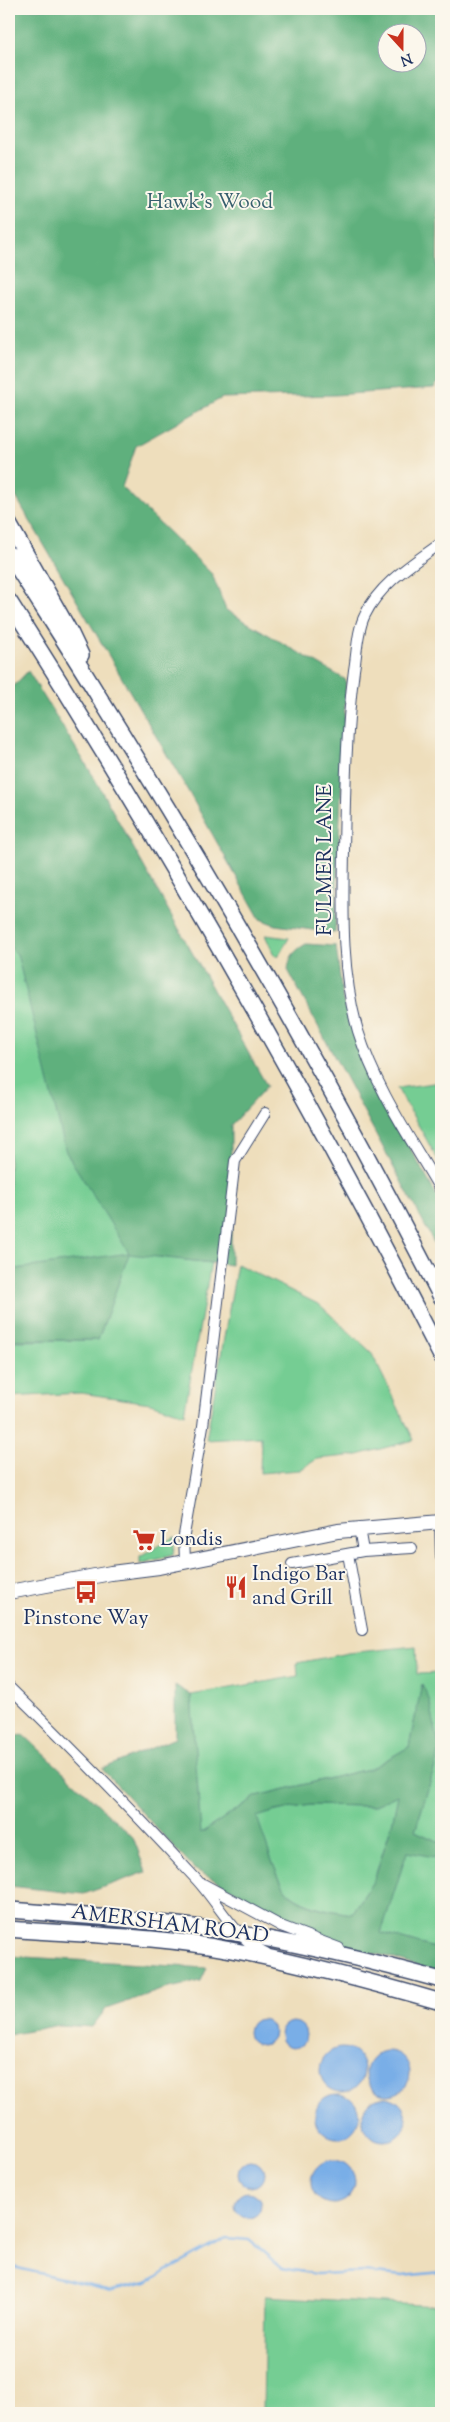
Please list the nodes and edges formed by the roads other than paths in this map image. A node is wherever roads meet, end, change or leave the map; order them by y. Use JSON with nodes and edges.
{"nodes":[{"id":1,"x":9,"y":524,"type":"edge"},
{"id":2,"x":441,"y":543,"type":"edge"},
{"id":3,"x":9,"y":554,"type":"edge"},
{"id":4,"x":9,"y":601,"type":"edge"},
{"id":5,"x":98,"y":695,"type":"junction"},
{"id":6,"x":265,"y":1113,"type":"dead end"},
{"id":7,"x":441,"y":1191,"type":"edge"},
{"id":8,"x":441,"y":1297,"type":"edge"},
{"id":9,"x":441,"y":1356,"type":"edge"},
{"id":10,"x":441,"y":1522,"type":"edge"},
{"id":11,"x":359,"y":1528,"type":"junction"},
{"id":12,"x":412,"y":1548,"type":"dead end"},
{"id":13,"x":363,"y":1551,"type":"junction"},
{"id":14,"x":348,"y":1554,"type":"junction"},
{"id":15,"x":441,"y":1557,"type":"edge"},
{"id":16,"x":185,"y":1562,"type":"junction"},
{"id":17,"x":292,"y":1564,"type":"dead end"},
{"id":18,"x":159,"y":1567,"type":"junction"},
{"id":19,"x":9,"y":1592,"type":"edge"},
{"id":20,"x":9,"y":1601,"type":"edge"},
{"id":21,"x":362,"y":1630,"type":"dead end"},
{"id":22,"x":9,"y":1687,"type":"edge"},
{"id":23,"x":198,"y":1881,"type":"junction"},
{"id":24,"x":9,"y":1910,"type":"edge"},
{"id":25,"x":9,"y":1929,"type":"edge"},
{"id":26,"x":241,"y":1934,"type":"junction"},
{"id":27,"x":368,"y":1959,"type":"junction"},
{"id":28,"x":287,"y":1962,"type":"junction"},
{"id":29,"x":441,"y":1980,"type":"edge"},
{"id":30,"x":441,"y":2002,"type":"edge"}],
"edges":[{"from":1,"to":5,"type":"highway"},
{"from":2,"to":7,"type":"street","name":"FULMER LANE"},
{"from":3,"to":5,"type":"highway"},
{"from":4,"to":9,"type":"highway"},
{"from":5,"to":8,"type":"highway"},
{"from":6,"to":16,"type":"street"},
{"from":10,"to":11,"type":"main road"},
{"from":10,"to":15,"type":"street"},
{"from":11,"to":13,"type":"street"},
{"from":11,"to":16,"type":"main road"},
{"from":12,"to":13,"type":"street"},
{"from":13,"to":14,"type":"street"},
{"from":14,"to":17,"type":"street"},
{"from":14,"to":21,"type":"street"},
{"from":16,"to":18,"type":"main road"},
{"from":18,"to":19,"type":"main road"},
{"from":18,"to":20,"type":"main road"},
{"from":22,"to":23,"type":"street"},
{"from":23,"to":26,"type":"street"},
{"from":23,"to":27,"type":"street"},
{"from":24,"to":26,"type":"highway"},
{"from":25,"to":28,"type":"highway","name":"AMERSHAM ROAD"},
{"from":26,"to":27,"type":"highway"},
{"from":26,"to":28,"type":"street"},
{"from":27,"to":29,"type":"highway"},
{"from":28,"to":30,"type":"highway","name":"AMERSHAM ROAD"}]}
